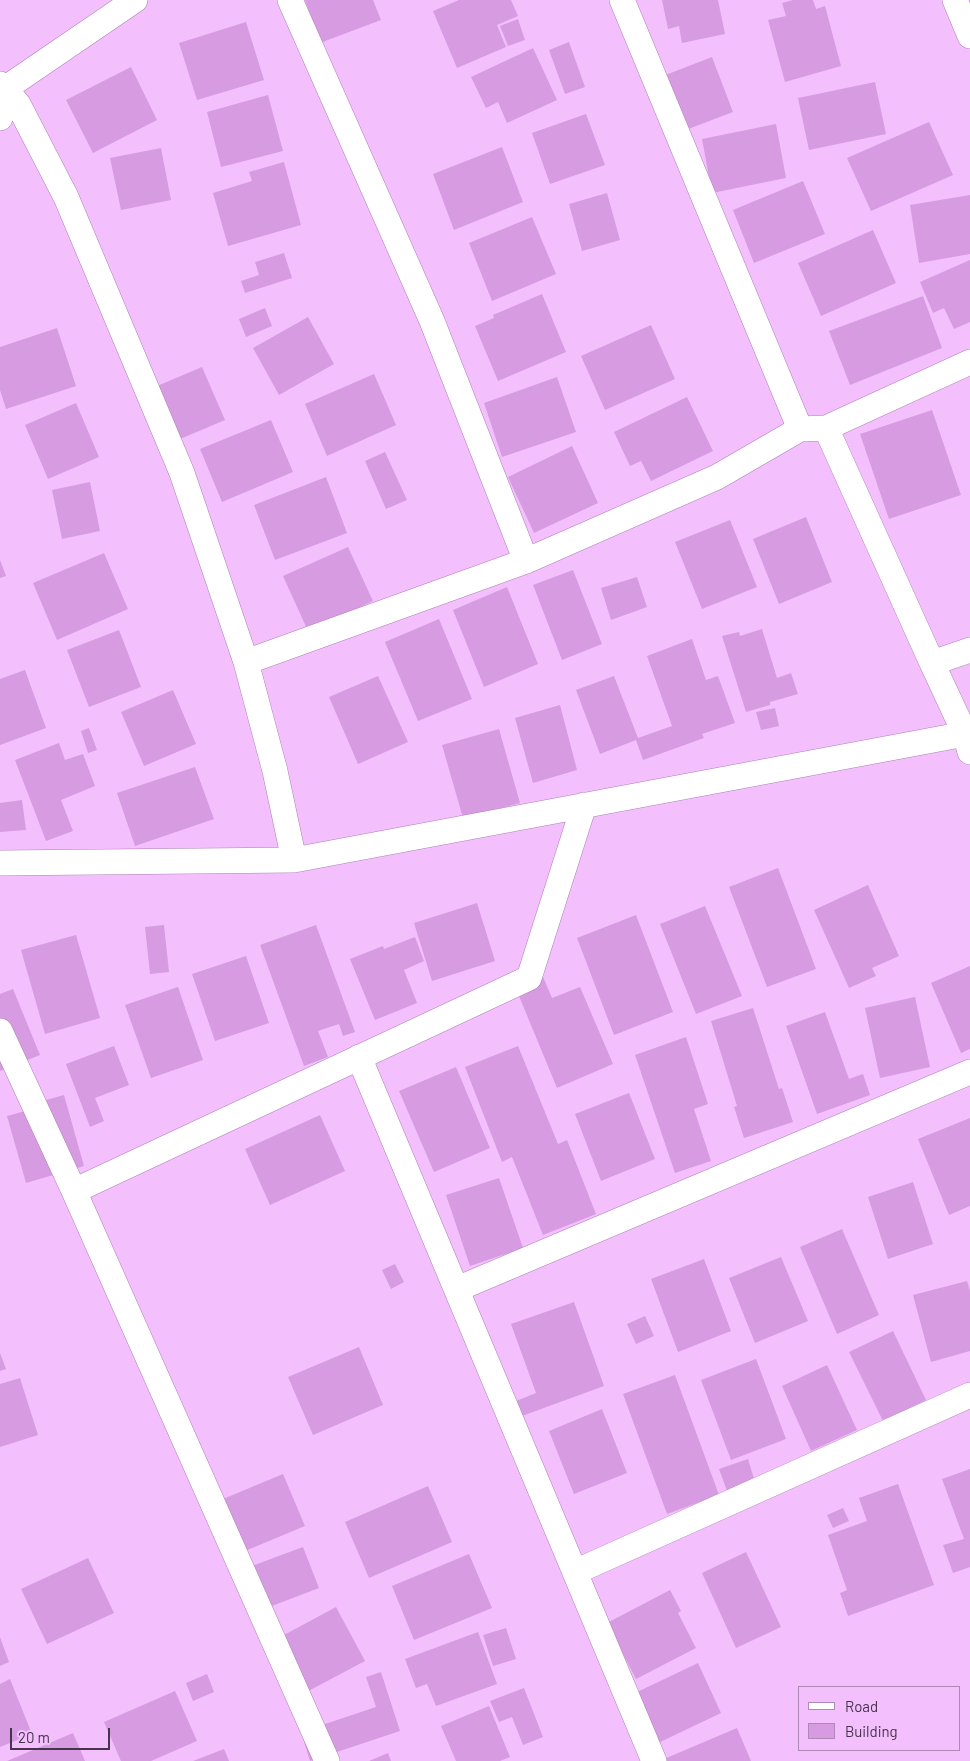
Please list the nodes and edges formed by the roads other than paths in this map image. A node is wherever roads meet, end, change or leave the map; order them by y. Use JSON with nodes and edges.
{"nodes":[{"id":1,"x":135,"y":0,"type":"edge"},
{"id":2,"x":290,"y":0,"type":"edge"},
{"id":3,"x":622,"y":0,"type":"edge"},
{"id":4,"x":955,"y":0,"type":"edge"},
{"id":5,"x":970,"y":36,"type":"edge"},
{"id":6,"x":3,"y":86,"type":"edge"},
{"id":7,"x":0,"y":118,"type":"edge"},
{"id":8,"x":970,"y":362,"type":"edge"},
{"id":9,"x":826,"y":428,"type":"junction"},
{"id":10,"x":800,"y":429,"type":"junction"},
{"id":11,"x":526,"y":561,"type":"junction"},
{"id":12,"x":970,"y":650,"type":"edge"},
{"id":13,"x":246,"y":662,"type":"junction"},
{"id":14,"x":932,"y":663,"type":"junction"},
{"id":15,"x":967,"y":743,"type":"edge"},
{"id":16,"x":584,"y":805,"type":"junction"},
{"id":17,"x":294,"y":860,"type":"junction"},
{"id":18,"x":0,"y":862,"type":"edge"},
{"id":19,"x":0,"y":1031,"type":"edge"},
{"id":20,"x":359,"y":1057,"type":"junction"},
{"id":21,"x":970,"y":1072,"type":"edge"},
{"id":22,"x":74,"y":1191,"type":"junction"},
{"id":23,"x":457,"y":1290,"type":"junction"},
{"id":24,"x":970,"y":1395,"type":"edge"},
{"id":25,"x":575,"y":1572,"type":"junction"},
{"id":26,"x":327,"y":1761,"type":"edge"},
{"id":27,"x":654,"y":1761,"type":"edge"}],
"edges":[{"from":1,"to":6,"type":"street"},
{"from":2,"to":11,"type":"street"},
{"from":3,"to":10,"type":"street"},
{"from":4,"to":5,"type":"street"},
{"from":6,"to":7,"type":"street"},
{"from":6,"to":13,"type":"street"},
{"from":8,"to":9,"type":"street"},
{"from":9,"to":10,"type":"street"},
{"from":9,"to":14,"type":"street"},
{"from":10,"to":11,"type":"street"},
{"from":11,"to":13,"type":"street"},
{"from":12,"to":14,"type":"street"},
{"from":13,"to":17,"type":"street"},
{"from":14,"to":15,"type":"street"},
{"from":15,"to":16,"type":"street"},
{"from":16,"to":17,"type":"street"},
{"from":16,"to":20,"type":"street"},
{"from":17,"to":18,"type":"street"},
{"from":19,"to":22,"type":"street"},
{"from":20,"to":22,"type":"street"},
{"from":20,"to":23,"type":"street"},
{"from":21,"to":23,"type":"street"},
{"from":22,"to":26,"type":"street"},
{"from":23,"to":25,"type":"street"},
{"from":24,"to":25,"type":"street"},
{"from":25,"to":27,"type":"street"}]}
